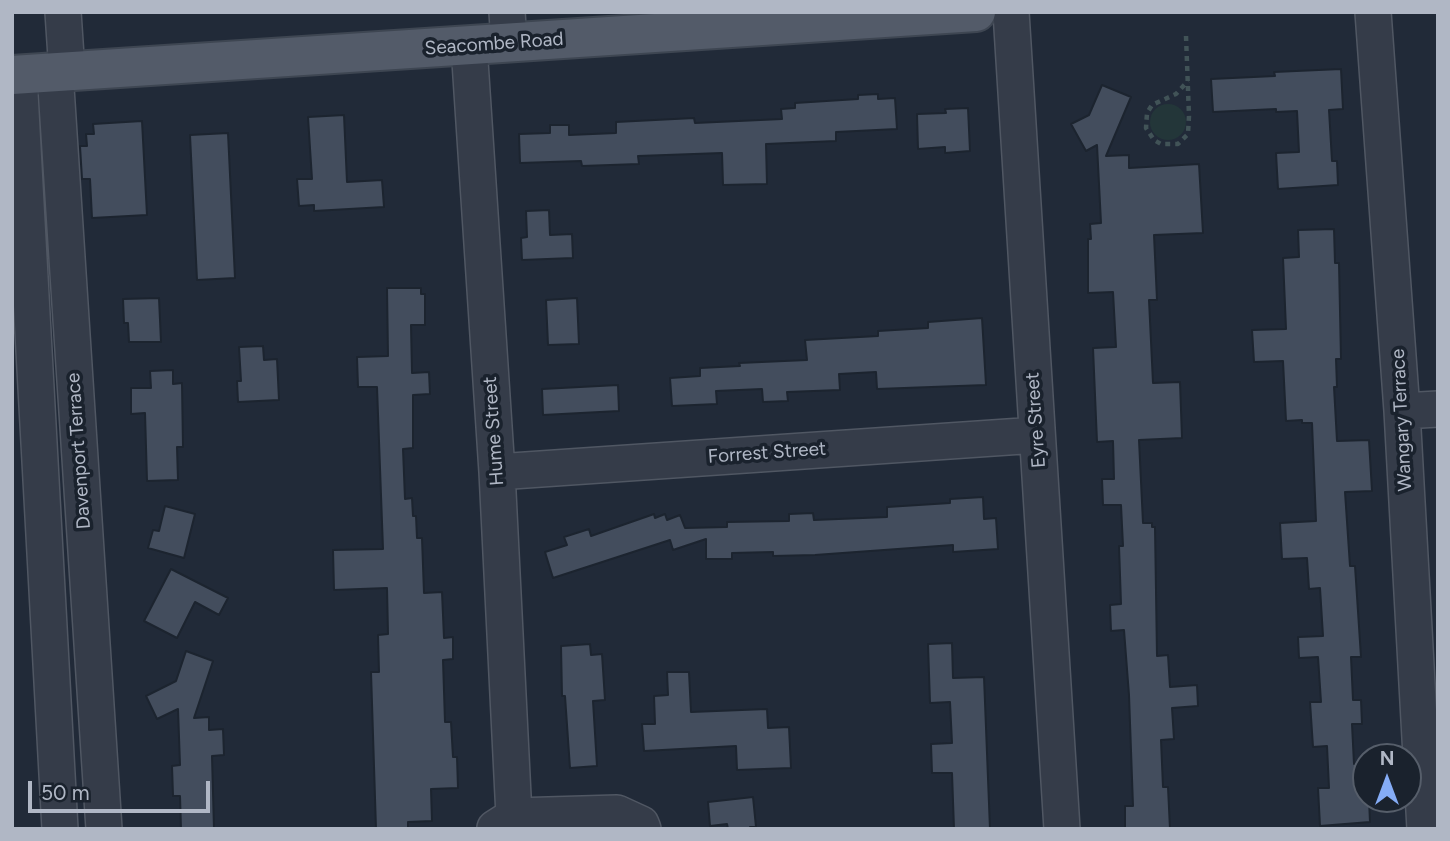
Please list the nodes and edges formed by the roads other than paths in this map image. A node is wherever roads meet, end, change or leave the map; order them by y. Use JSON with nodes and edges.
{"nodes":[{"id":1,"x":63,"y":12,"type":"edge"},
{"id":2,"x":975,"y":12,"type":"edge"},
{"id":3,"x":1011,"y":12,"type":"edge"},
{"id":4,"x":1373,"y":12,"type":"edge"},
{"id":5,"x":902,"y":15,"type":"edge"},
{"id":6,"x":508,"y":27,"type":"edge"},
{"id":7,"x":469,"y":46,"type":"junction"},
{"id":8,"x":38,"y":73,"type":"edge"},
{"id":9,"x":1438,"y":409,"type":"edge"},
{"id":10,"x":1402,"y":411,"type":"junction"},
{"id":11,"x":1037,"y":435,"type":"junction"},
{"id":12,"x":497,"y":472,"type":"junction"},
{"id":13,"x":1428,"y":810,"type":"edge"},
{"id":14,"x":504,"y":822,"type":"edge"},
{"id":15,"x":60,"y":829,"type":"edge"},
{"id":16,"x":104,"y":829,"type":"edge"},
{"id":17,"x":643,"y":829,"type":"edge"},
{"id":18,"x":1062,"y":829,"type":"edge"}],
"edges":[{"from":1,"to":8,"type":"street"},
{"from":2,"to":5,"type":"main road","name":"Seacombe Road"},
{"from":3,"to":11,"type":"street","name":"Eyre Street"},
{"from":4,"to":10,"type":"street","name":"Wangary Terrace"},
{"from":5,"to":6,"type":"main road","name":"Seacombe Road"},
{"from":6,"to":7,"type":"main road","name":"Seacombe Road"},
{"from":7,"to":8,"type":"main road","name":"Seacombe Road"},
{"from":7,"to":12,"type":"street","name":"Hume Street"},
{"from":8,"to":15,"type":"street","name":"Davenport Terrace"},
{"from":8,"to":16,"type":"street","name":"Davenport Terrace"},
{"from":9,"to":10,"type":"street"},
{"from":10,"to":13,"type":"street","name":"Wangary Terrace"},
{"from":11,"to":12,"type":"street","name":"Forrest Street"},
{"from":11,"to":18,"type":"street","name":"Eyre Street"},
{"from":12,"to":14,"type":"street","name":"Hume Street"},
{"from":14,"to":17,"type":"street"}]}
